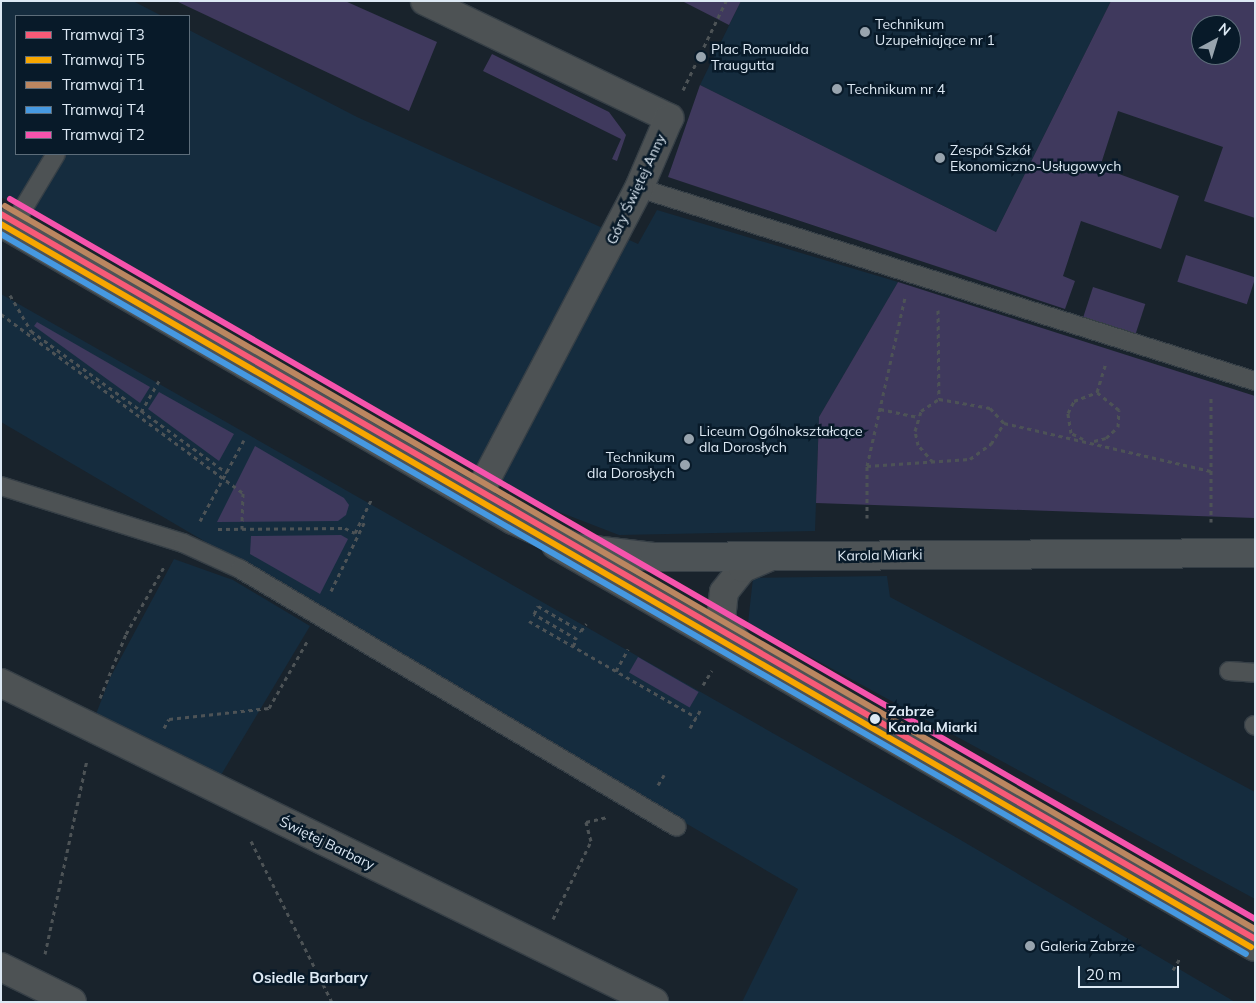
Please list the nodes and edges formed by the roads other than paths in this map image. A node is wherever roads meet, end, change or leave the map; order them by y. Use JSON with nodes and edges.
{"nodes":[{"id":1,"x":425,"y":1,"type":"edge"},
{"id":2,"x":55,"y":155,"type":"edge"},
{"id":3,"x":639,"y":188,"type":"junction"},
{"id":4,"x":6,"y":226,"type":"edge"},
{"id":5,"x":1255,"y":381,"type":"edge"},
{"id":6,"x":1,"y":486,"type":"edge"},
{"id":7,"x":476,"y":498,"type":"junction"},
{"id":8,"x":513,"y":520,"type":"junction"},
{"id":9,"x":1255,"y":553,"type":"edge"},
{"id":10,"x":770,"y":556,"type":"junction"},
{"id":11,"x":749,"y":656,"type":"junction"},
{"id":12,"x":1229,"y":671,"type":"dead end"},
{"id":13,"x":1255,"y":673,"type":"edge"},
{"id":14,"x":1,"y":684,"type":"edge"},
{"id":15,"x":678,"y":827,"type":"dead end"},
{"id":16,"x":1255,"y":947,"type":"edge"},
{"id":17,"x":1,"y":967,"type":"edge"},
{"id":18,"x":72,"y":1002,"type":"edge"},
{"id":19,"x":654,"y":1002,"type":"edge"}],
"edges":[{"from":1,"to":3,"type":"street","name":"Góry Świętej Anny"},
{"from":2,"to":4,"type":"lane"},
{"from":3,"to":5,"type":"lane"},
{"from":3,"to":7,"type":"street","name":"Góry Świętej Anny"},
{"from":4,"to":7,"type":"main road","name":"Karola Miarki"},
{"from":6,"to":15,"type":"lane"},
{"from":7,"to":8,"type":"main road","name":"Karola Miarki"},
{"from":8,"to":10,"type":"main road","name":"Karola Miarki"},
{"from":8,"to":11,"type":"street"},
{"from":9,"to":10,"type":"main road","name":"Karola Miarki"},
{"from":10,"to":11,"type":"street"},
{"from":11,"to":16,"type":"street"},
{"from":12,"to":13,"type":"lane"},
{"from":14,"to":19,"type":"street","name":"Świętej Barbary"},
{"from":17,"to":18,"type":"street"}]}
